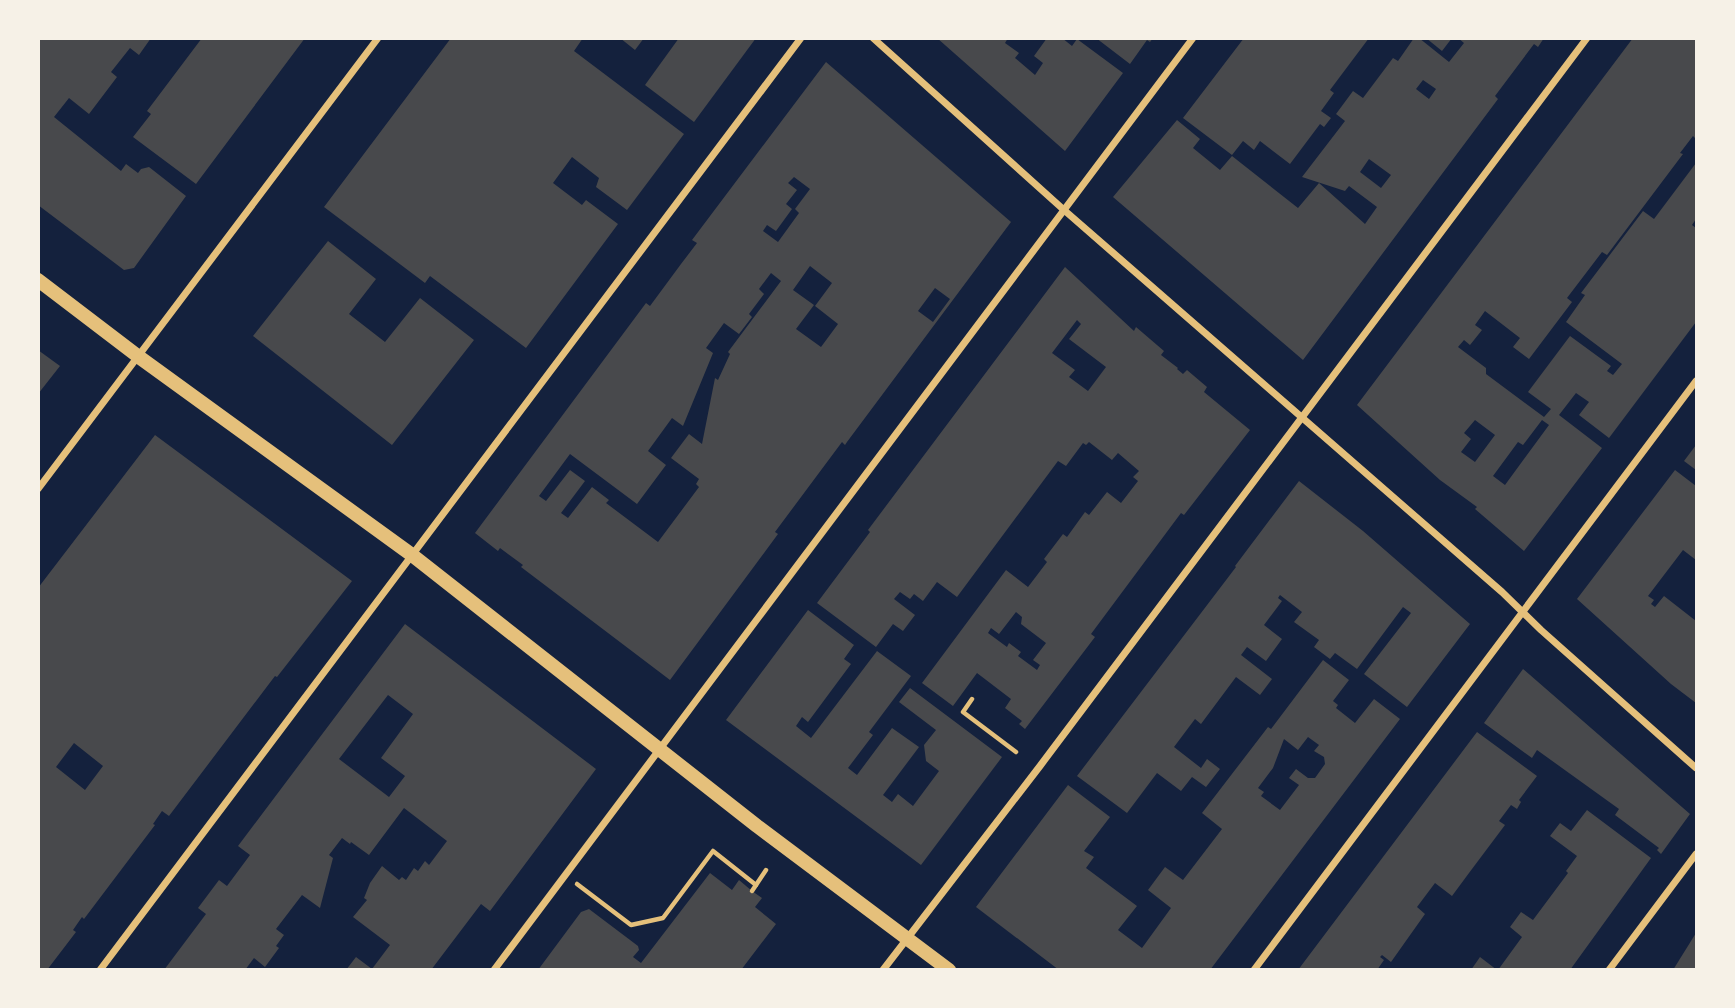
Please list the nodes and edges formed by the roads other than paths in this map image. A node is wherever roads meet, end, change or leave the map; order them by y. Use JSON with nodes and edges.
{"nodes":[{"id":1,"x":378,"y":38,"type":"edge"},
{"id":2,"x":801,"y":38,"type":"edge"},
{"id":3,"x":873,"y":38,"type":"edge"},
{"id":4,"x":1193,"y":38,"type":"edge"},
{"id":5,"x":1587,"y":38,"type":"edge"},
{"id":6,"x":1063,"y":209,"type":"junction"},
{"id":7,"x":38,"y":280,"type":"edge"},
{"id":8,"x":139,"y":357,"type":"junction"},
{"id":9,"x":1696,"y":381,"type":"edge"},
{"id":10,"x":1302,"y":418,"type":"junction"},
{"id":11,"x":38,"y":489,"type":"edge"},
{"id":12,"x":412,"y":555,"type":"junction"},
{"id":13,"x":1523,"y":612,"type":"junction"},
{"id":14,"x":659,"y":750,"type":"junction"},
{"id":15,"x":1696,"y":768,"type":"edge"},
{"id":16,"x":1696,"y":853,"type":"edge"},
{"id":17,"x":908,"y":937,"type":"junction"},
{"id":18,"x":100,"y":970,"type":"edge"},
{"id":19,"x":494,"y":970,"type":"edge"},
{"id":20,"x":883,"y":970,"type":"edge"},
{"id":21,"x":950,"y":970,"type":"edge"},
{"id":22,"x":1254,"y":970,"type":"edge"},
{"id":23,"x":1609,"y":970,"type":"edge"}],
"edges":[{"from":1,"to":8,"type":"street"},
{"from":2,"to":12,"type":"street"},
{"from":3,"to":6,"type":"street"},
{"from":4,"to":6,"type":"street"},
{"from":5,"to":10,"type":"street"},
{"from":6,"to":10,"type":"street"},
{"from":6,"to":14,"type":"street"},
{"from":7,"to":8,"type":"main road"},
{"from":8,"to":11,"type":"street"},
{"from":8,"to":12,"type":"main road"},
{"from":9,"to":13,"type":"street"},
{"from":10,"to":13,"type":"street"},
{"from":10,"to":17,"type":"street"},
{"from":12,"to":14,"type":"main road"},
{"from":12,"to":18,"type":"street"},
{"from":13,"to":15,"type":"street"},
{"from":13,"to":22,"type":"street"},
{"from":14,"to":17,"type":"main road"},
{"from":14,"to":19,"type":"street"},
{"from":16,"to":23,"type":"street"},
{"from":17,"to":20,"type":"street"},
{"from":17,"to":21,"type":"main road"}]}
